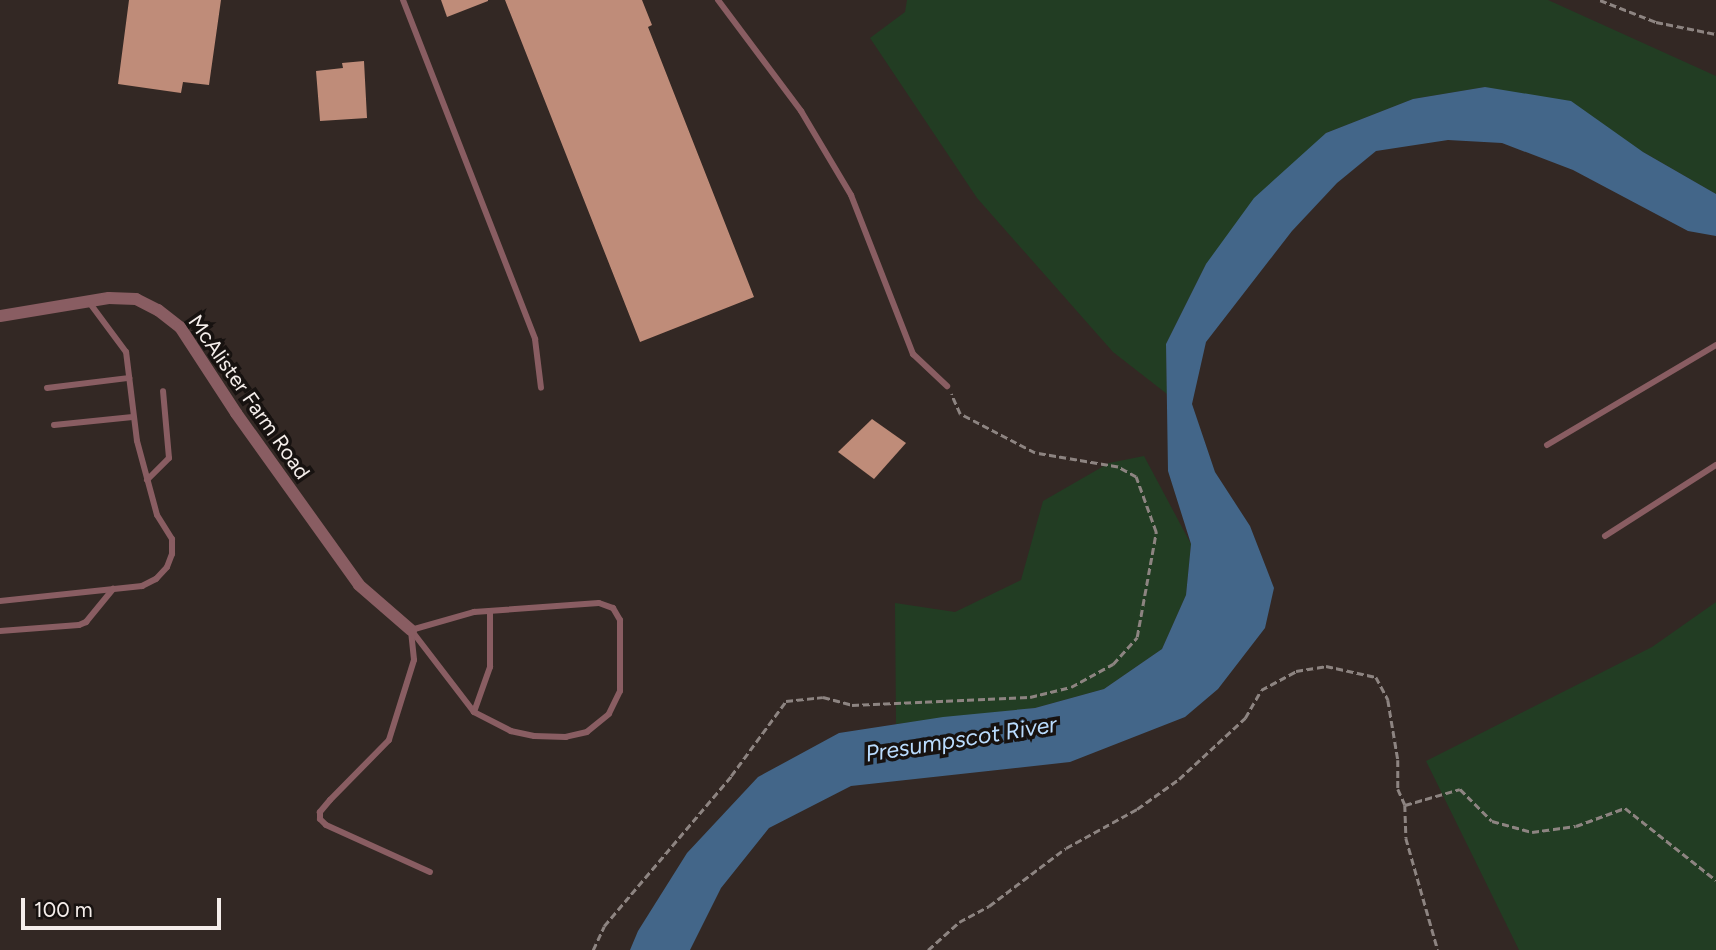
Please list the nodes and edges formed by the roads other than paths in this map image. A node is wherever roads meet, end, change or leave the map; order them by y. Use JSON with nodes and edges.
{"nodes":[{"id":1,"x":403,"y":0,"type":"edge"},
{"id":2,"x":718,"y":0,"type":"edge"},
{"id":3,"x":88,"y":301,"type":"junction"},
{"id":4,"x":0,"y":316,"type":"edge"},
{"id":5,"x":1716,"y":345,"type":"edge"},
{"id":6,"x":129,"y":378,"type":"junction"},
{"id":7,"x":947,"y":386,"type":"road end"},
{"id":8,"x":47,"y":388,"type":"dead end"},
{"id":9,"x":541,"y":388,"type":"dead end"},
{"id":10,"x":163,"y":391,"type":"dead end"},
{"id":11,"x":134,"y":417,"type":"junction"},
{"id":12,"x":54,"y":425,"type":"dead end"},
{"id":13,"x":1547,"y":445,"type":"dead end"},
{"id":14,"x":1716,"y":465,"type":"edge"},
{"id":15,"x":147,"y":480,"type":"junction"},
{"id":16,"x":1605,"y":536,"type":"dead end"},
{"id":17,"x":113,"y":589,"type":"junction"},
{"id":18,"x":0,"y":601,"type":"edge"},
{"id":19,"x":490,"y":611,"type":"junction"},
{"id":20,"x":411,"y":630,"type":"junction"},
{"id":21,"x":0,"y":631,"type":"edge"},
{"id":22,"x":474,"y":712,"type":"junction"},
{"id":23,"x":430,"y":872,"type":"dead end"}],
"edges":[{"from":1,"to":9,"type":"lane"},
{"from":2,"to":7,"type":"lane"},
{"from":3,"to":4,"type":"street","name":"McAlister Farm Road"},
{"from":3,"to":6,"type":"lane"},
{"from":3,"to":20,"type":"street","name":"McAlister Farm Road"},
{"from":5,"to":13,"type":"lane"},
{"from":6,"to":8,"type":"lane"},
{"from":6,"to":11,"type":"lane"},
{"from":10,"to":15,"type":"lane"},
{"from":11,"to":12,"type":"lane"},
{"from":11,"to":15,"type":"lane"},
{"from":14,"to":16,"type":"lane"},
{"from":15,"to":17,"type":"lane"},
{"from":17,"to":18,"type":"lane"},
{"from":17,"to":21,"type":"lane"},
{"from":19,"to":20,"type":"lane"},
{"from":19,"to":22,"type":"lane"},
{"from":19,"to":22,"type":"lane"},
{"from":20,"to":22,"type":"lane"},
{"from":20,"to":23,"type":"lane"}]}
